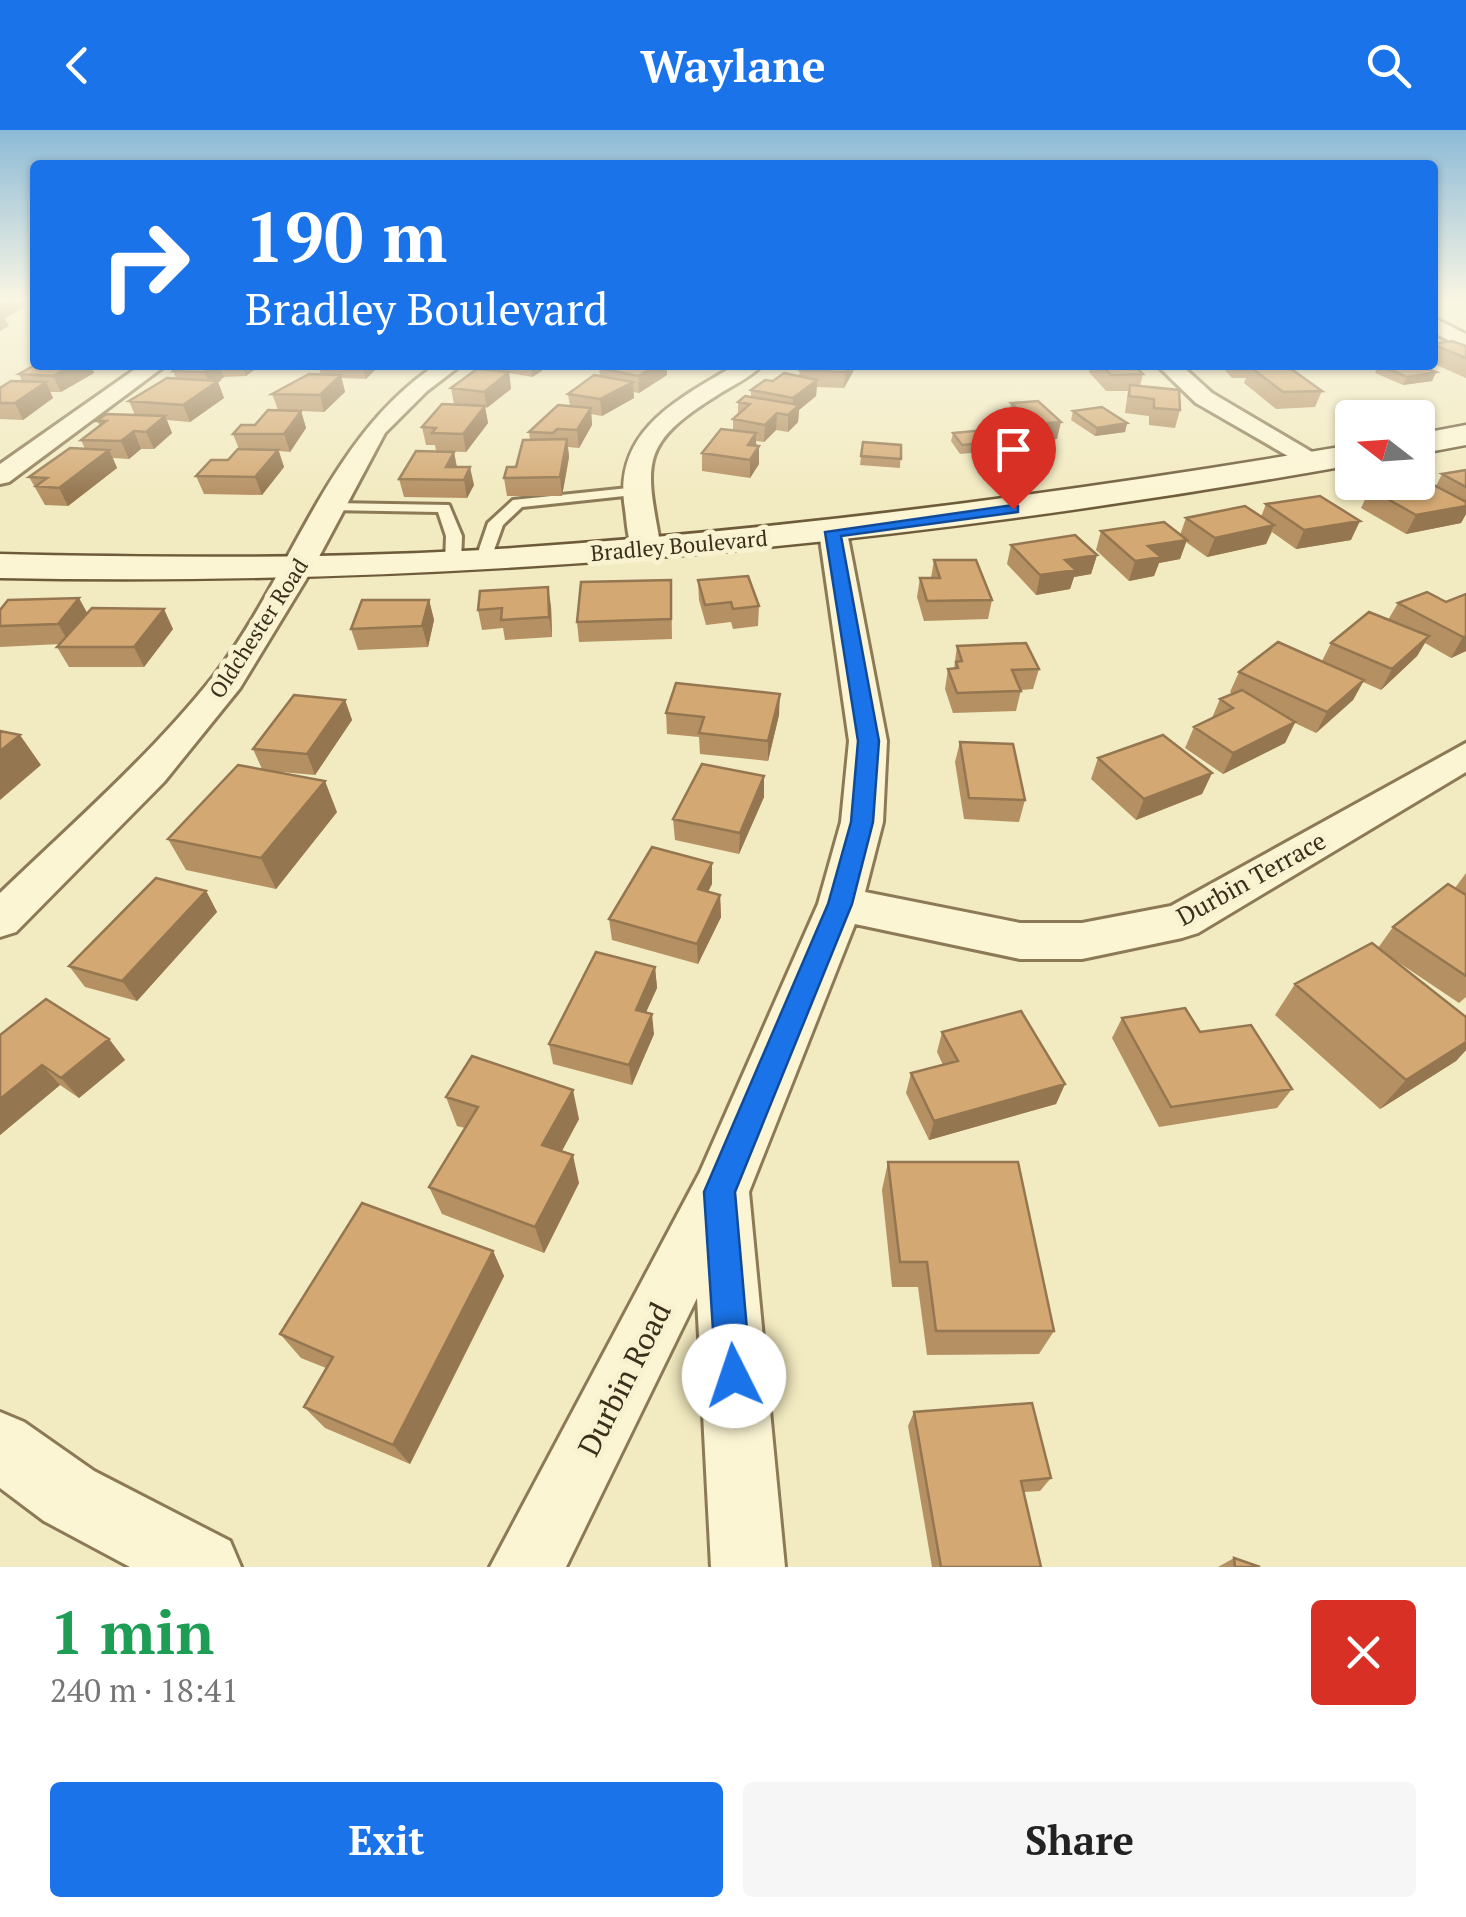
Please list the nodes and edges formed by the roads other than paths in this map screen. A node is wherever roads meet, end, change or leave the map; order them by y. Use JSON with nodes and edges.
{"nodes":[{"id":1,"x":148,"y":370,"type":"edge"},
{"id":2,"x":443,"y":370,"type":"edge"},
{"id":3,"x":744,"y":370,"type":"edge"},
{"id":4,"x":1173,"y":370,"type":"edge"},
{"id":5,"x":1466,"y":435,"type":"edge"},
{"id":6,"x":1435,"y":441,"type":"edge"},
{"id":7,"x":1335,"y":459,"type":"edge"},
{"id":8,"x":1316,"y":462,"type":"junction"},
{"id":9,"x":0,"y":476,"type":"edge"},
{"id":10,"x":638,"y":491,"type":"junction"},
{"id":11,"x":333,"y":507,"type":"junction"},
{"id":12,"x":833,"y":532,"type":"junction"},
{"id":13,"x":646,"y":548,"type":"junction"},
{"id":14,"x":468,"y":562,"type":"junction"},
{"id":15,"x":0,"y":566,"type":"edge"},
{"id":16,"x":298,"y":568,"type":"junction"},
{"id":17,"x":1466,"y":755,"type":"edge"},
{"id":18,"x":840,"y":904,"type":"junction"},
{"id":19,"x":0,"y":920,"type":"edge"},
{"id":20,"x":720,"y":1192,"type":"junction"},
{"id":21,"x":0,"y":1446,"type":"edge"},
{"id":22,"x":204,"y":1567,"type":"edge"},
{"id":23,"x":528,"y":1567,"type":"edge"},
{"id":24,"x":748,"y":1567,"type":"edge"}],
"edges":[{"from":1,"to":9,"type":"street"},
{"from":2,"to":11,"type":"street","name":"Oldchester Road"},
{"from":3,"to":10,"type":"street"},
{"from":4,"to":8,"type":"street"},
{"from":5,"to":6,"type":"main road"},
{"from":7,"to":8,"type":"main road","name":"Bradley Boulevard"},
{"from":8,"to":12,"type":"main road","name":"Bradley Boulevard"},
{"from":10,"to":13,"type":"street"},
{"from":10,"to":14,"type":"lane"},
{"from":11,"to":14,"type":"lane"},
{"from":11,"to":16,"type":"street","name":"Oldchester Road"},
{"from":12,"to":13,"type":"main road","name":"Bradley Boulevard"},
{"from":12,"to":18,"type":"street","name":"Durbin Road"},
{"from":13,"to":14,"type":"main road","name":"Bradley Boulevard"},
{"from":14,"to":16,"type":"main road","name":"Bradley Boulevard"},
{"from":15,"to":16,"type":"main road","name":"Bradley Boulevard"},
{"from":16,"to":19,"type":"street","name":"Oldchester Road"},
{"from":17,"to":18,"type":"street","name":"Durbin Terrace"},
{"from":18,"to":20,"type":"street","name":"Durbin Road"},
{"from":20,"to":23,"type":"street","name":"Durbin Road"},
{"from":20,"to":24,"type":"street","name":"Durbin Road"},
{"from":21,"to":22,"type":"street"}]}
